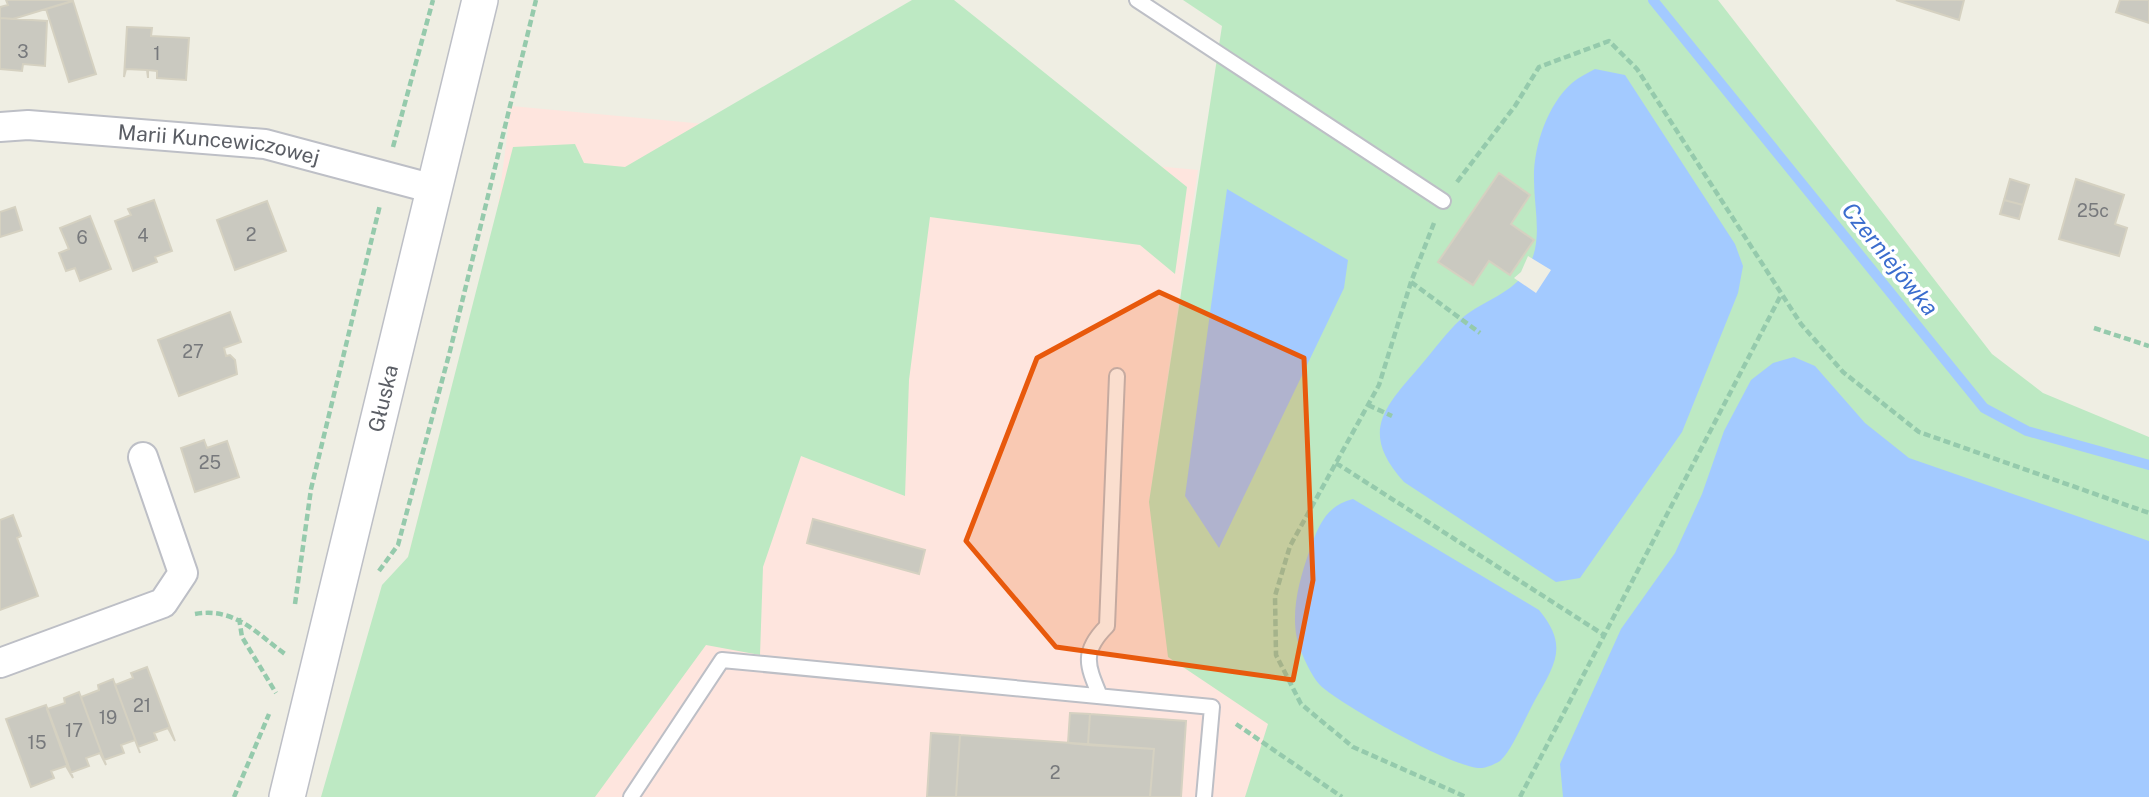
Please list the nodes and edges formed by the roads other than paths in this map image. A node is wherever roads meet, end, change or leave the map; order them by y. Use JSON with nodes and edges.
{"nodes":[{"id":1,"x":480,"y":0,"type":"edge"},
{"id":2,"x":1137,"y":0,"type":"edge"},
{"id":3,"x":0,"y":127,"type":"edge"},
{"id":4,"x":434,"y":189,"type":"junction"},
{"id":5,"x":1443,"y":201,"type":"road end"},
{"id":6,"x":1117,"y":376,"type":"dead end"},
{"id":7,"x":143,"y":457,"type":"dead end"},
{"id":8,"x":0,"y":663,"type":"edge"},
{"id":9,"x":1100,"y":696,"type":"junction"},
{"id":10,"x":287,"y":797,"type":"edge"},
{"id":11,"x":631,"y":797,"type":"edge"},
{"id":12,"x":1204,"y":797,"type":"edge"}],
"edges":[{"from":1,"to":4,"type":"street","name":"Głuska"},
{"from":2,"to":5,"type":"lane"},
{"from":3,"to":4,"type":"street","name":"Marii Kuncewiczowej"},
{"from":4,"to":10,"type":"street","name":"Głuska"},
{"from":6,"to":9,"type":"lane"},
{"from":7,"to":8,"type":"street"},
{"from":9,"to":11,"type":"lane"},
{"from":9,"to":12,"type":"lane"}]}
